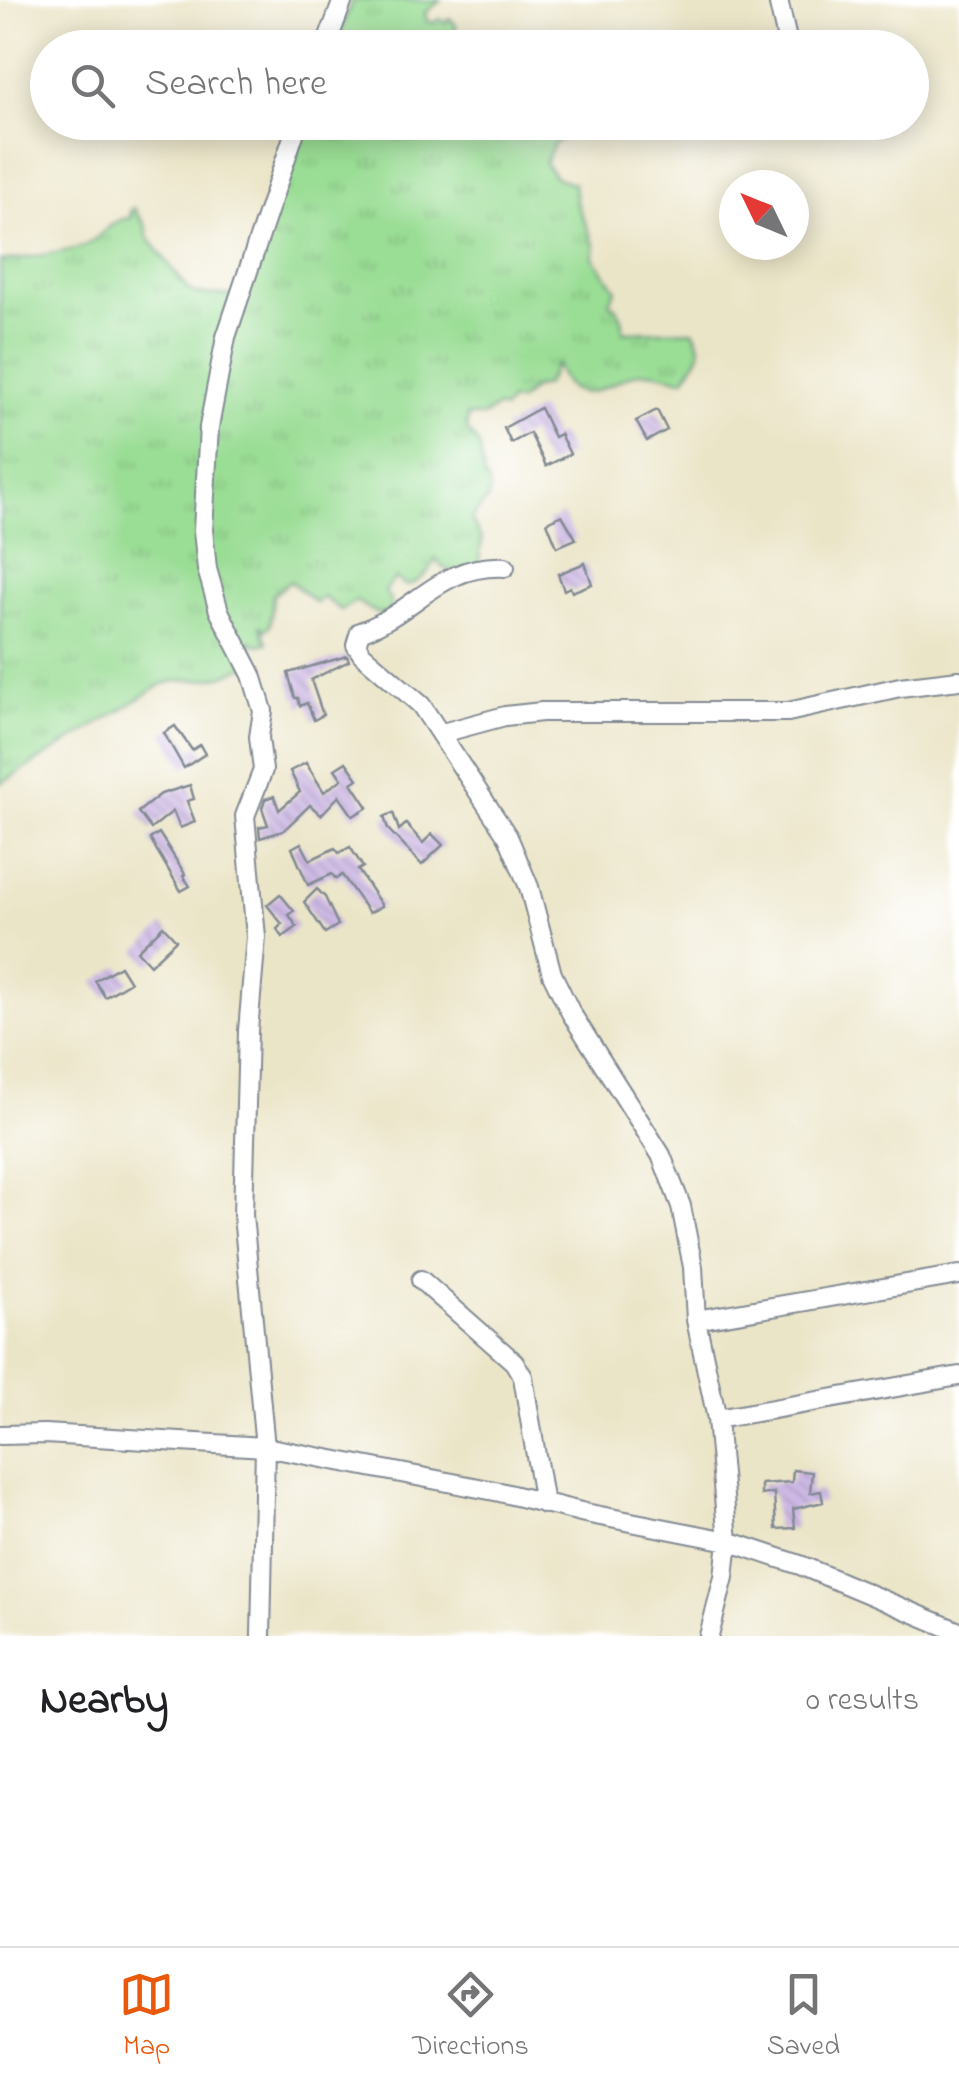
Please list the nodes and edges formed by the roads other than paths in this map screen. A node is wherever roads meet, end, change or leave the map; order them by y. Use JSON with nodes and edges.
{"nodes":[{"id":1,"x":344,"y":0,"type":"edge"},
{"id":2,"x":778,"y":0,"type":"edge"},
{"id":3,"x":332,"y":30,"type":"edge"},
{"id":4,"x":785,"y":30,"type":"edge"},
{"id":5,"x":292,"y":140,"type":"edge"},
{"id":6,"x":505,"y":567,"type":"dead end"},
{"id":7,"x":959,"y":680,"type":"edge"},
{"id":8,"x":442,"y":734,"type":"junction"},
{"id":9,"x":959,"y":1276,"type":"edge"},
{"id":10,"x":421,"y":1280,"type":"dead end"},
{"id":11,"x":696,"y":1320,"type":"junction"},
{"id":12,"x":959,"y":1376,"type":"edge"},
{"id":13,"x":716,"y":1419,"type":"junction"},
{"id":14,"x":0,"y":1435,"type":"edge"},
{"id":15,"x":266,"y":1447,"type":"junction"},
{"id":16,"x":544,"y":1504,"type":"junction"},
{"id":17,"x":728,"y":1540,"type":"junction"},
{"id":18,"x":959,"y":1632,"type":"edge"},
{"id":19,"x":261,"y":1636,"type":"edge"},
{"id":20,"x":708,"y":1636,"type":"edge"}],
"edges":[{"from":1,"to":3,"type":"street"},
{"from":2,"to":4,"type":"street"},
{"from":5,"to":15,"type":"street"},
{"from":6,"to":8,"type":"street"},
{"from":7,"to":8,"type":"street"},
{"from":8,"to":11,"type":"street"},
{"from":9,"to":11,"type":"street"},
{"from":10,"to":16,"type":"street"},
{"from":11,"to":13,"type":"street"},
{"from":12,"to":13,"type":"street"},
{"from":13,"to":17,"type":"street"},
{"from":14,"to":15,"type":"street"},
{"from":15,"to":16,"type":"street"},
{"from":15,"to":19,"type":"street"},
{"from":16,"to":17,"type":"street"},
{"from":17,"to":18,"type":"street"},
{"from":17,"to":20,"type":"street"}]}
